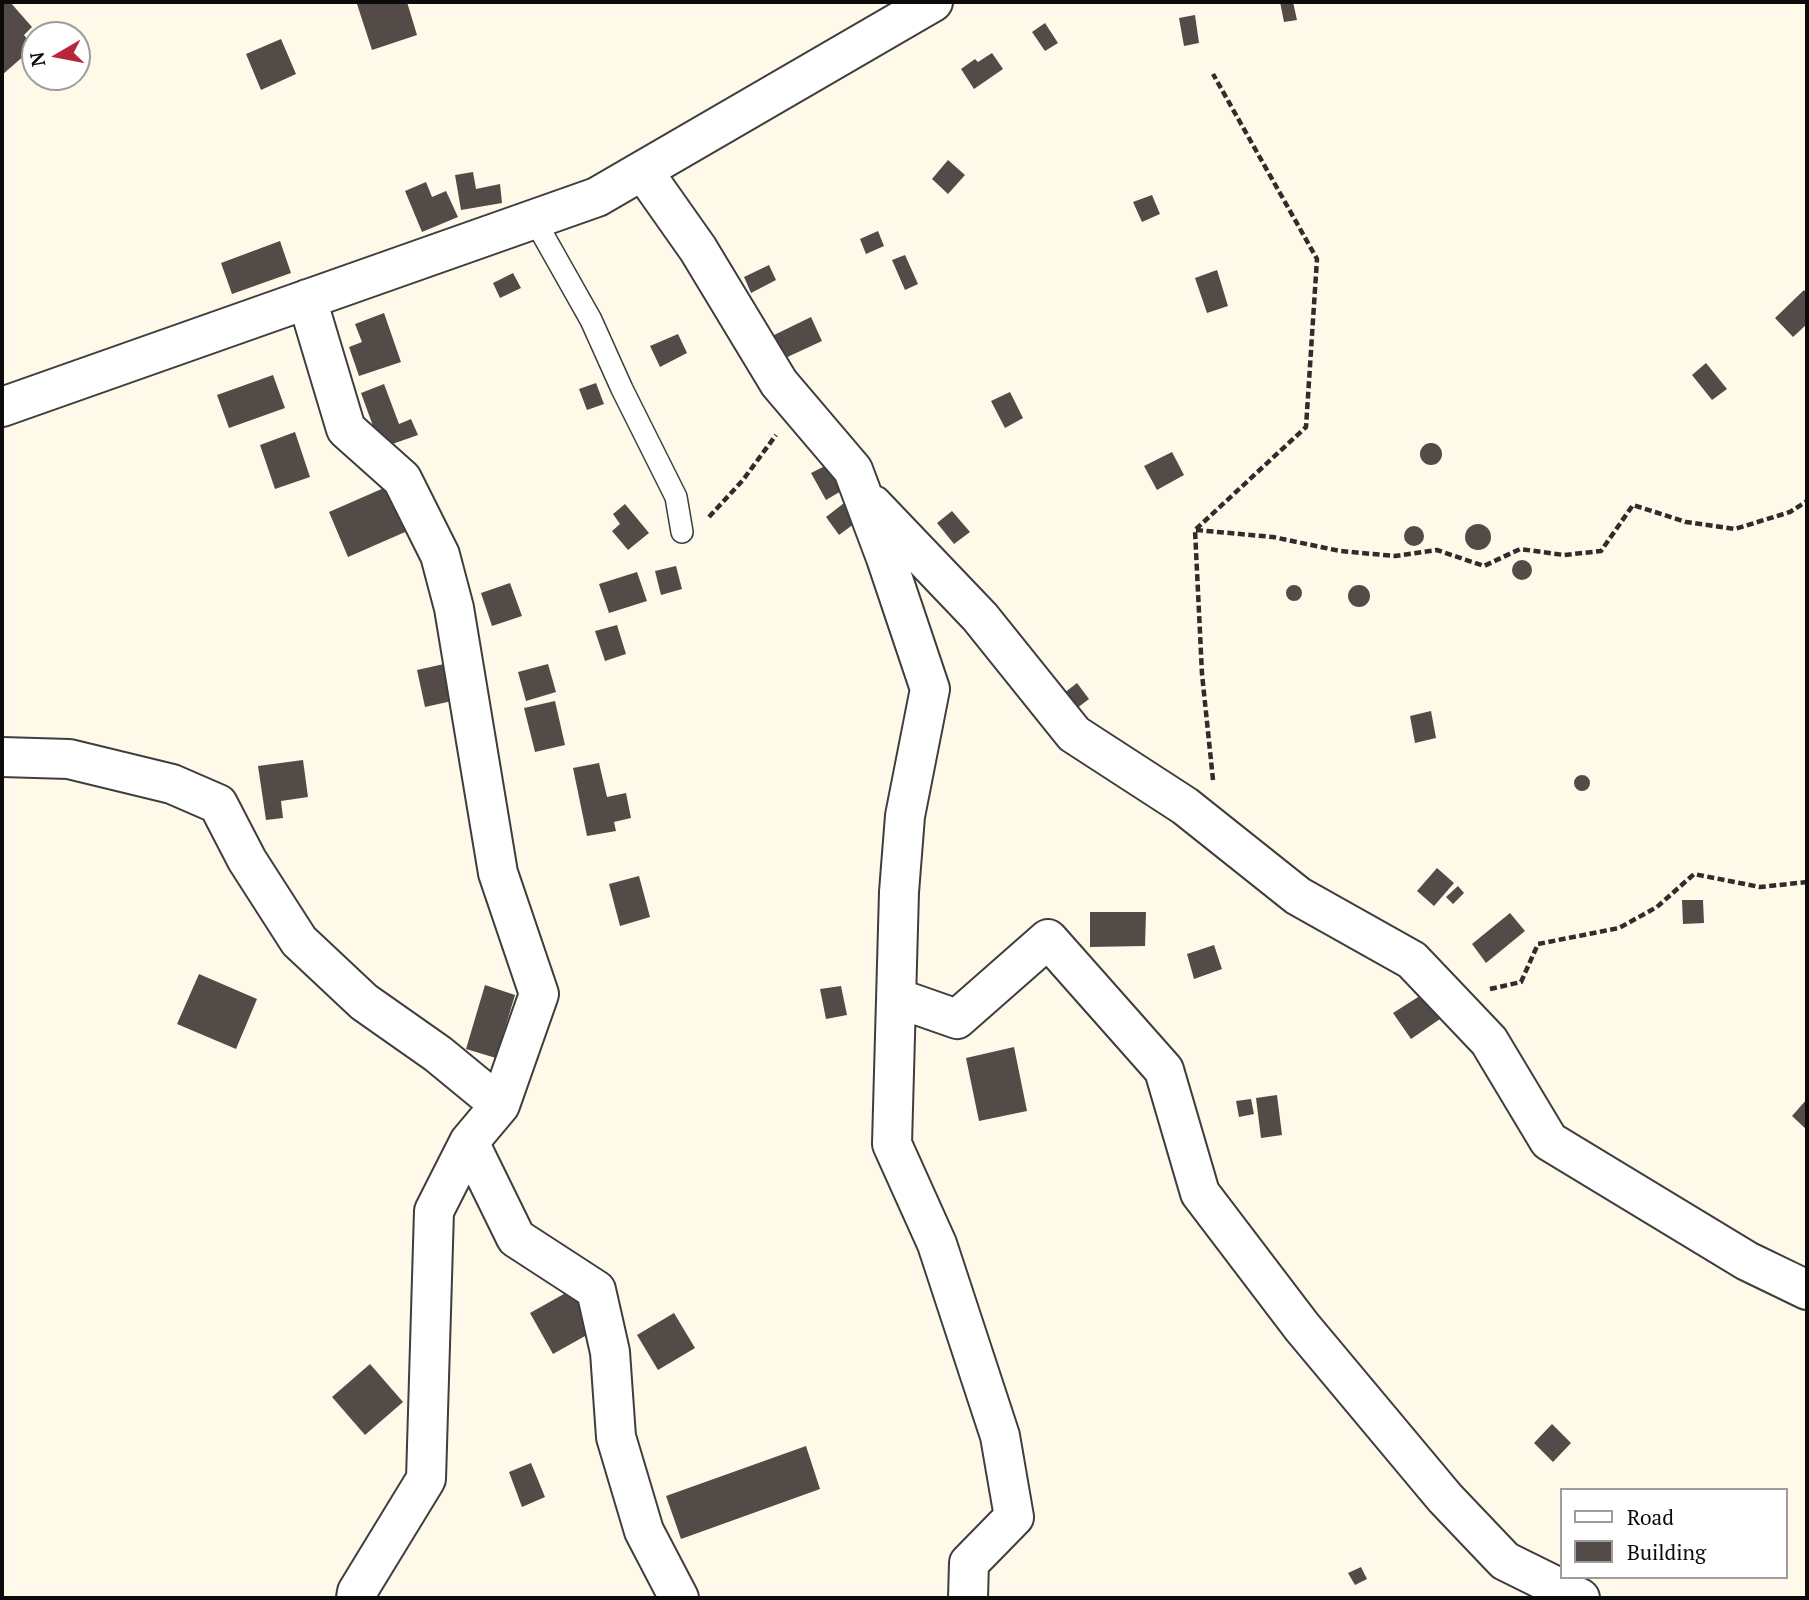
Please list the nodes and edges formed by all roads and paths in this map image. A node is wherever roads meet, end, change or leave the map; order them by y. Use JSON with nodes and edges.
{"nodes":[{"id":1,"x":933,"y":2,"type":"edge"},
{"id":2,"x":1213,"y":74,"type":"dead end"},
{"id":3,"x":643,"y":171,"type":"junction"},
{"id":4,"x":534,"y":219,"type":"junction"},
{"id":5,"x":307,"y":299,"type":"junction"},
{"id":6,"x":798,"y":406,"type":"junction"},
{"id":7,"x":2,"y":407,"type":"edge"},
{"id":8,"x":862,"y":494,"type":"junction"},
{"id":9,"x":1807,"y":501,"type":"edge"},
{"id":10,"x":1195,"y":530,"type":"junction"},
{"id":11,"x":682,"y":532,"type":"joint"},
{"id":12,"x":2,"y":757,"type":"edge"},
{"id":13,"x":1198,"y":816,"type":"junction"},
{"id":14,"x":1807,"y":882,"type":"edge"},
{"id":15,"x":897,"y":998,"type":"junction"},
{"id":16,"x":1449,"y":999,"type":"junction"},
{"id":17,"x":500,"y":1105,"type":"junction"},
{"id":18,"x":469,"y":1142,"type":"junction"},
{"id":19,"x":1807,"y":1290,"type":"edge"},
{"id":20,"x":356,"y":1598,"type":"edge"},
{"id":21,"x":679,"y":1598,"type":"edge"},
{"id":22,"x":968,"y":1598,"type":"edge"},
{"id":23,"x":1580,"y":1598,"type":"edge"}],
"edges":[{"from":1,"to":3,"type":"street"},
{"from":2,"to":10,"type":"path"},
{"from":3,"to":4,"type":"street"},
{"from":3,"to":6,"type":"street"},
{"from":4,"to":5,"type":"street"},
{"from":4,"to":11,"type":"lane"},
{"from":5,"to":7,"type":"street"},
{"from":5,"to":17,"type":"street"},
{"from":6,"to":8,"type":"street"},
{"from":6,"to":11,"type":"path"},
{"from":8,"to":13,"type":"street"},
{"from":8,"to":15,"type":"street"},
{"from":9,"to":10,"type":"path"},
{"from":10,"to":13,"type":"path"},
{"from":12,"to":17,"type":"street"},
{"from":13,"to":16,"type":"street"},
{"from":14,"to":16,"type":"path"},
{"from":15,"to":22,"type":"street"},
{"from":15,"to":23,"type":"street"},
{"from":16,"to":19,"type":"street"},
{"from":17,"to":18,"type":"street"},
{"from":18,"to":20,"type":"street"},
{"from":18,"to":21,"type":"street"}]}
